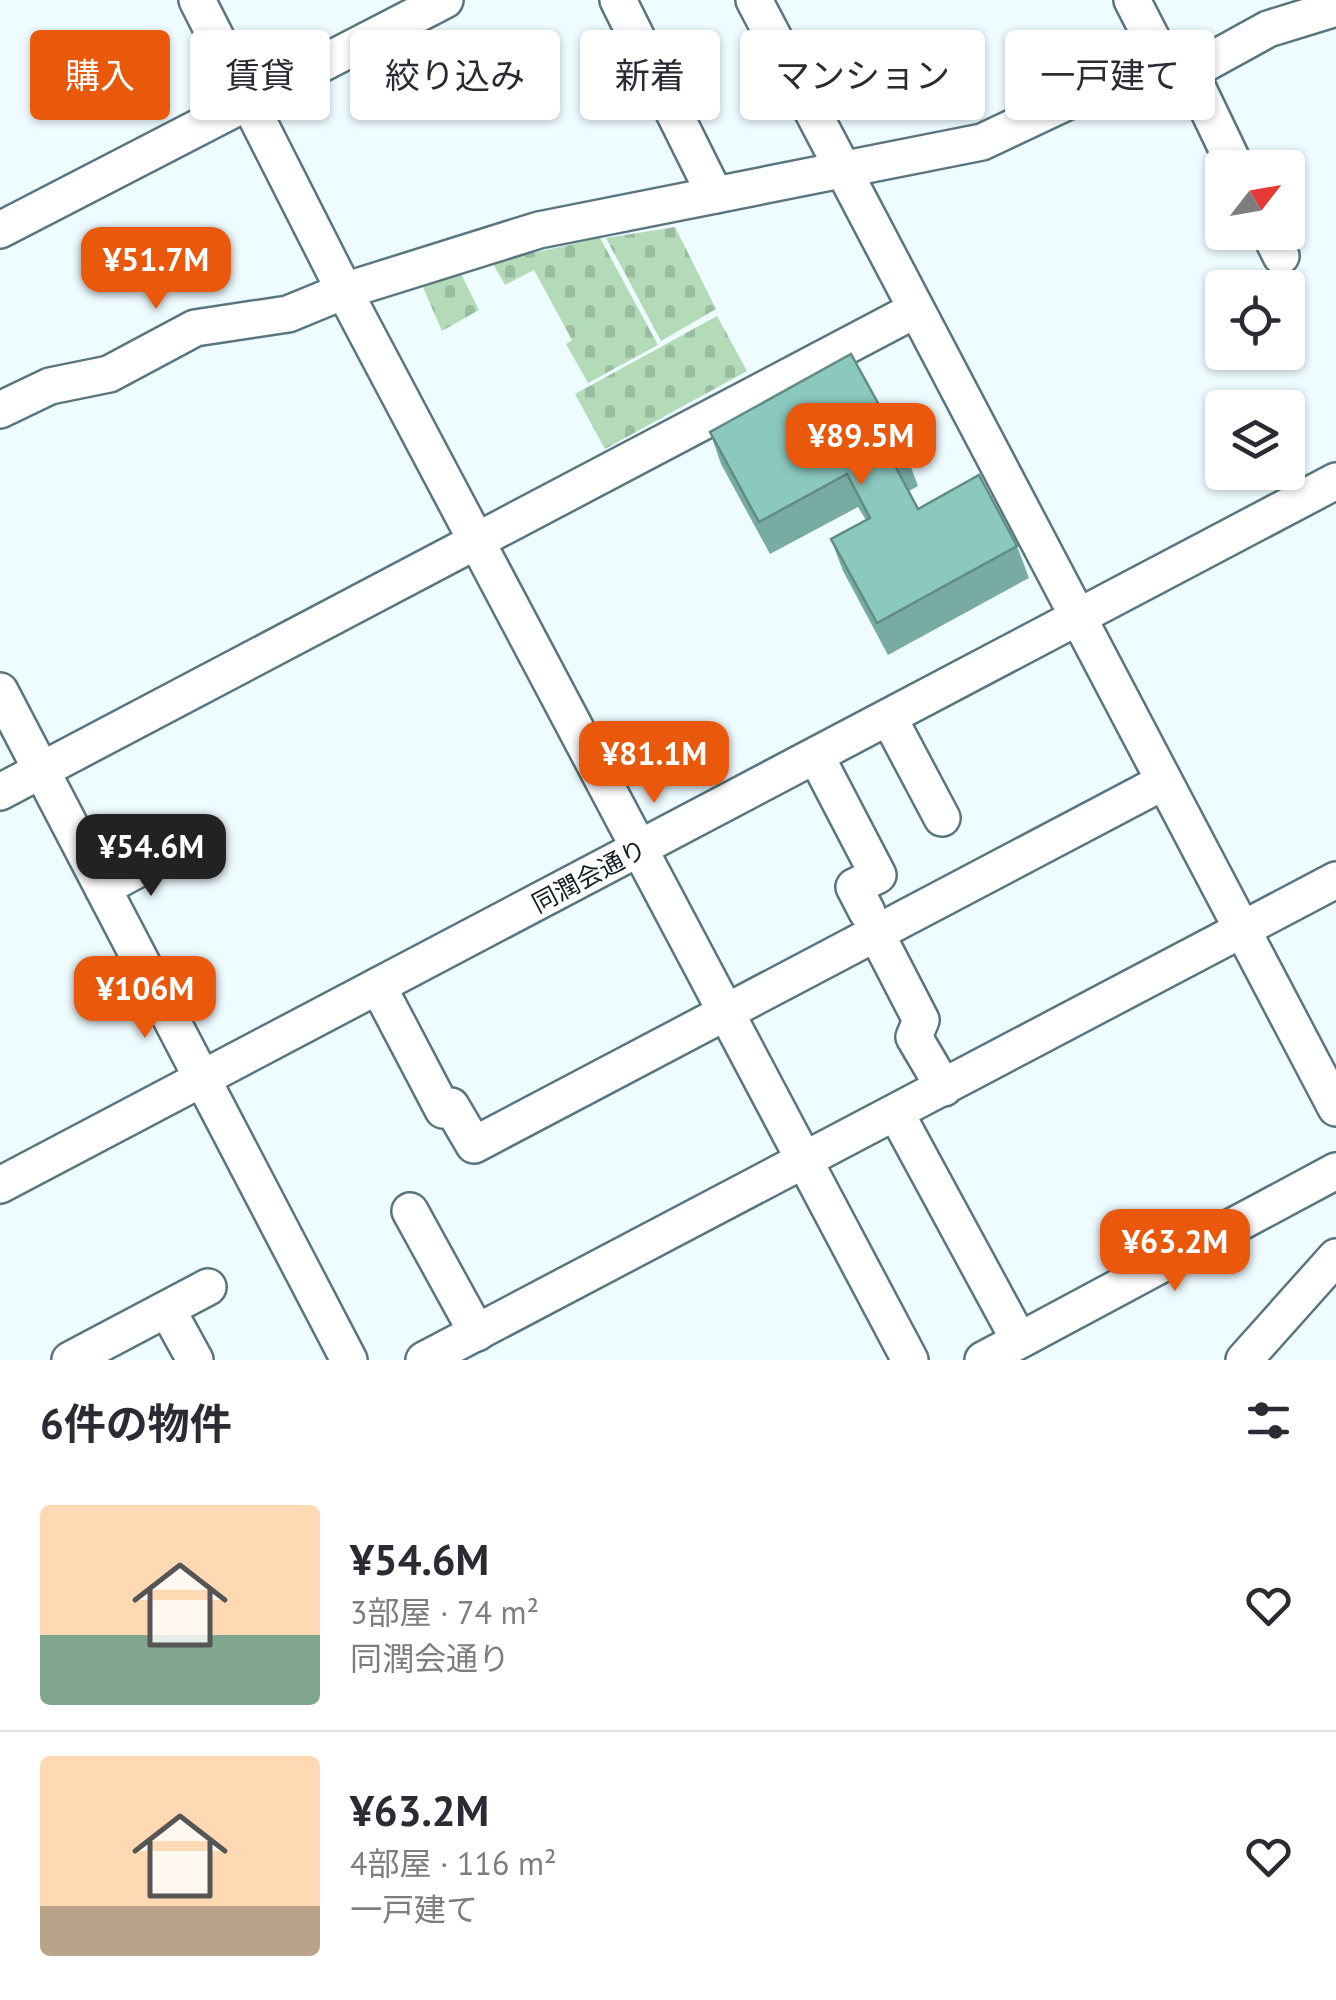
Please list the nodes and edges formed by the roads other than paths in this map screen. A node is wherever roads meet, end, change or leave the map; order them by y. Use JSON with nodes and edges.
{"nodes":[{"id":1,"x":197,"y":0,"type":"edge"},
{"id":2,"x":445,"y":0,"type":"edge"},
{"id":3,"x":618,"y":0,"type":"edge"},
{"id":4,"x":754,"y":0,"type":"edge"},
{"id":5,"x":1132,"y":0,"type":"edge"},
{"id":6,"x":1336,"y":8,"type":"edge"},
{"id":7,"x":213,"y":30,"type":"edge"},
{"id":8,"x":1152,"y":30,"type":"edge"},
{"id":9,"x":1215,"y":56,"type":"edge"},
{"id":10,"x":330,"y":60,"type":"edge"},
{"id":11,"x":215,"y":120,"type":"edge"},
{"id":12,"x":259,"y":120,"type":"edge"},
{"id":13,"x":1029,"y":120,"type":"edge"},
{"id":14,"x":1208,"y":120,"type":"edge"},
{"id":15,"x":1225,"y":150,"type":"edge"},
{"id":16,"x":842,"y":169,"type":"junction"},
{"id":17,"x":715,"y":195,"type":"junction"},
{"id":18,"x":0,"y":230,"type":"edge"},
{"id":19,"x":344,"y":291,"type":"junction"},
{"id":20,"x":916,"y":310,"type":"junction"},
{"id":21,"x":0,"y":410,"type":"edge"},
{"id":22,"x":1336,"y":481,"type":"edge"},
{"id":23,"x":478,"y":540,"type":"junction"},
{"id":24,"x":1077,"y":618,"type":"junction"},
{"id":25,"x":0,"y":691,"type":"edge"},
{"id":26,"x":888,"y":718,"type":"junction"},
{"id":27,"x":816,"y":756,"type":"junction"},
{"id":28,"x":41,"y":770,"type":"junction"},
{"id":29,"x":1163,"y":782,"type":"junction"},
{"id":30,"x":0,"y":792,"type":"edge"},
{"id":31,"x":942,"y":818,"type":"dead end"},
{"id":32,"x":639,"y":850,"type":"junction"},
{"id":33,"x":168,"y":853,"type":"dead end"},
{"id":34,"x":1336,"y":880,"type":"edge"},
{"id":35,"x":103,"y":888,"type":"junction"},
{"id":36,"x":871,"y":923,"type":"junction"},
{"id":37,"x":1242,"y":929,"type":"junction"},
{"id":38,"x":378,"y":986,"type":"junction"},
{"id":39,"x":726,"y":1012,"type":"junction"},
{"id":40,"x":201,"y":1078,"type":"junction"},
{"id":41,"x":944,"y":1088,"type":"junction"},
{"id":42,"x":1336,"y":1108,"type":"edge"},
{"id":43,"x":896,"y":1113,"type":"junction"},
{"id":44,"x":805,"y":1160,"type":"junction"},
{"id":45,"x":1336,"y":1171,"type":"edge"},
{"id":46,"x":0,"y":1185,"type":"edge"},
{"id":47,"x":410,"y":1210,"type":"dead end"},
{"id":48,"x":1336,"y":1257,"type":"edge"},
{"id":49,"x":208,"y":1287,"type":"dead end"},
{"id":50,"x":167,"y":1310,"type":"junction"},
{"id":51,"x":1019,"y":1340,"type":"junction"},
{"id":52,"x":475,"y":1343,"type":"edge"},
{"id":53,"x":70,"y":1360,"type":"edge"},
{"id":54,"x":195,"y":1360,"type":"edge"},
{"id":55,"x":349,"y":1360,"type":"edge"},
{"id":56,"x":424,"y":1360,"type":"edge"},
{"id":57,"x":910,"y":1360,"type":"edge"},
{"id":58,"x":983,"y":1360,"type":"edge"},
{"id":59,"x":1244,"y":1360,"type":"edge"}],
"edges":[{"from":1,"to":7,"type":"street"},
{"from":2,"to":10,"type":"street"},
{"from":3,"to":17,"type":"street"},
{"from":4,"to":16,"type":"street"},
{"from":5,"to":8,"type":"street"},
{"from":6,"to":9,"type":"street"},
{"from":11,"to":18,"type":"street"},
{"from":12,"to":19,"type":"street"},
{"from":13,"to":16,"type":"street"},
{"from":14,"to":15,"type":"street"},
{"from":16,"to":17,"type":"street"},
{"from":16,"to":20,"type":"street"},
{"from":17,"to":19,"type":"street"},
{"from":19,"to":21,"type":"street"},
{"from":19,"to":23,"type":"street"},
{"from":20,"to":23,"type":"street"},
{"from":20,"to":24,"type":"street"},
{"from":22,"to":24,"type":"street","name":"同潤会通り"},
{"from":23,"to":28,"type":"street"},
{"from":23,"to":32,"type":"street"},
{"from":24,"to":26,"type":"street","name":"同潤会通り"},
{"from":24,"to":29,"type":"street"},
{"from":25,"to":28,"type":"street"},
{"from":26,"to":27,"type":"street","name":"同潤会通り"},
{"from":26,"to":31,"type":"street"},
{"from":27,"to":32,"type":"street","name":"同潤会通り"},
{"from":27,"to":36,"type":"street"},
{"from":28,"to":30,"type":"street"},
{"from":28,"to":35,"type":"street"},
{"from":29,"to":36,"type":"street"},
{"from":29,"to":37,"type":"street"},
{"from":32,"to":38,"type":"street","name":"同潤会通り"},
{"from":32,"to":39,"type":"street"},
{"from":33,"to":35,"type":"street"},
{"from":34,"to":37,"type":"street"},
{"from":35,"to":40,"type":"street"},
{"from":36,"to":39,"type":"street"},
{"from":36,"to":41,"type":"street"},
{"from":37,"to":41,"type":"street"},
{"from":37,"to":42,"type":"street"},
{"from":38,"to":39,"type":"street"},
{"from":38,"to":40,"type":"street","name":"同潤会通り"},
{"from":39,"to":44,"type":"street"},
{"from":40,"to":46,"type":"street","name":"同潤会通り"},
{"from":40,"to":55,"type":"street"},
{"from":41,"to":43,"type":"street"},
{"from":43,"to":44,"type":"street"},
{"from":43,"to":51,"type":"street"},
{"from":44,"to":52,"type":"street"},
{"from":44,"to":57,"type":"street"},
{"from":45,"to":51,"type":"street"},
{"from":47,"to":52,"type":"street"},
{"from":48,"to":59,"type":"street"},
{"from":49,"to":50,"type":"street"},
{"from":50,"to":53,"type":"street"},
{"from":50,"to":54,"type":"street"},
{"from":51,"to":58,"type":"street"},
{"from":52,"to":56,"type":"street"}]}
